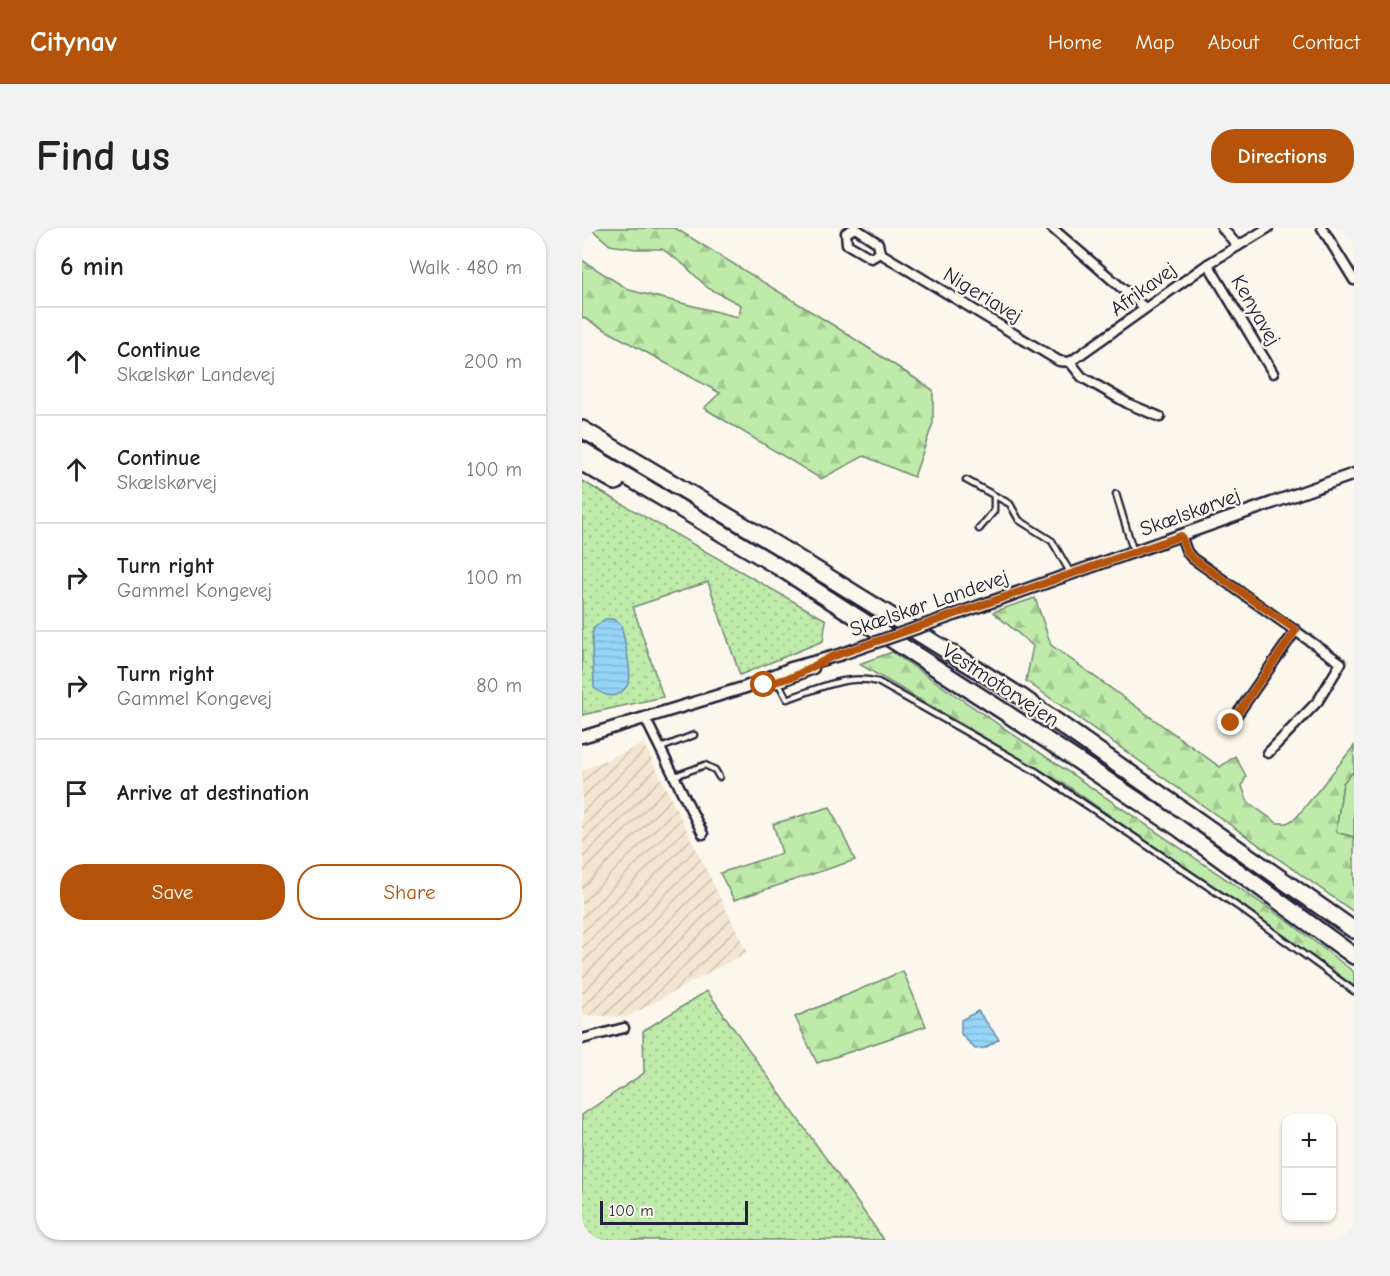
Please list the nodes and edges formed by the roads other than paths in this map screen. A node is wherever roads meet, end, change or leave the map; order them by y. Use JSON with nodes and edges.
{"nodes":[{"id":1,"x":838,"y":228,"type":"edge"},
{"id":2,"x":1052,"y":228,"type":"edge"},
{"id":3,"x":1222,"y":228,"type":"edge"},
{"id":4,"x":1268,"y":228,"type":"edge"},
{"id":5,"x":1322,"y":228,"type":"edge"},
{"id":6,"x":846,"y":233,"type":"junction"},
{"id":7,"x":1238,"y":246,"type":"junction"},
{"id":8,"x":880,"y":254,"type":"junction"},
{"id":9,"x":1208,"y":264,"type":"junction"},
{"id":10,"x":1354,"y":280,"type":"edge"},
{"id":11,"x":1145,"y":308,"type":"junction"},
{"id":12,"x":1070,"y":362,"type":"junction"},
{"id":13,"x":1273,"y":374,"type":"dead end"},
{"id":14,"x":1160,"y":417,"type":"dead end"},
{"id":15,"x":582,"y":418,"type":"edge"},
{"id":16,"x":582,"y":429,"type":"edge"},
{"id":17,"x":582,"y":450,"type":"edge"},
{"id":18,"x":582,"y":463,"type":"edge"},
{"id":19,"x":1354,"y":474,"type":"edge"},
{"id":20,"x":966,"y":480,"type":"dead end"},
{"id":21,"x":681,"y":488,"type":"junction"},
{"id":22,"x":1116,"y":494,"type":"dead end"},
{"id":23,"x":994,"y":496,"type":"junction"},
{"id":24,"x":979,"y":529,"type":"dead end"},
{"id":25,"x":1181,"y":536,"type":"junction"},
{"id":26,"x":1134,"y":553,"type":"junction"},
{"id":27,"x":1071,"y":575,"type":"junction"},
{"id":28,"x":1039,"y":586,"type":"joint"},
{"id":29,"x":812,"y":588,"type":"junction"},
{"id":30,"x":1296,"y":630,"type":"junction"},
{"id":31,"x":835,"y":656,"type":"junction"},
{"id":32,"x":778,"y":682,"type":"junction"},
{"id":33,"x":748,"y":686,"type":"junction"},
{"id":34,"x":645,"y":718,"type":"junction"},
{"id":35,"x":1231,"y":723,"type":"dead end"},
{"id":36,"x":694,"y":735,"type":"dead end"},
{"id":37,"x":582,"y":737,"type":"edge"},
{"id":38,"x":661,"y":748,"type":"junction"},
{"id":39,"x":1268,"y":753,"type":"dead end"},
{"id":40,"x":675,"y":776,"type":"junction"},
{"id":41,"x":719,"y":777,"type":"dead end"},
{"id":42,"x":703,"y":834,"type":"dead end"},
{"id":43,"x":1354,"y":930,"type":"edge"},
{"id":44,"x":1354,"y":956,"type":"edge"},
{"id":45,"x":1354,"y":991,"type":"edge"},
{"id":46,"x":624,"y":1028,"type":"dead end"},
{"id":47,"x":582,"y":1039,"type":"edge"}],
"edges":[{"from":1,"to":6,"type":"street"},
{"from":2,"to":11,"type":"street"},
{"from":3,"to":7,"type":"street"},
{"from":4,"to":7,"type":"street","name":"Afrikavej"},
{"from":5,"to":10,"type":"street"},
{"from":6,"to":8,"type":"street"},
{"from":6,"to":8,"type":"street"},
{"from":7,"to":9,"type":"street","name":"Afrikavej"},
{"from":8,"to":12,"type":"street","name":"Nigeriavej"},
{"from":9,"to":11,"type":"street","name":"Afrikavej"},
{"from":9,"to":13,"type":"street","name":"Kenyavej"},
{"from":11,"to":12,"type":"street","name":"Afrikavej"},
{"from":12,"to":14,"type":"street"},
{"from":15,"to":21,"type":"highway"},
{"from":16,"to":21,"type":"highway","name":"Vestmotorvejen"},
{"from":17,"to":29,"type":"highway","name":"Vestmotorvejen"},
{"from":18,"to":29,"type":"highway"},
{"from":19,"to":25,"type":"street","name":"Skælskørvej"},
{"from":20,"to":23,"type":"lane"},
{"from":21,"to":43,"type":"highway","name":"Vestmotorvejen"},
{"from":22,"to":26,"type":"lane"},
{"from":23,"to":24,"type":"lane"},
{"from":23,"to":27,"type":"lane"},
{"from":25,"to":26,"type":"street","name":"Skælskørvej"},
{"from":25,"to":30,"type":"street"},
{"from":26,"to":27,"type":"street","name":"Skælskørvej"},
{"from":27,"to":28,"type":"street","name":"Skælskørvej"},
{"from":28,"to":31,"type":"street","name":"Skælskør Landevej","bridge":true},
{"from":29,"to":44,"type":"highway","name":"Vestmotorvejen"},
{"from":30,"to":35,"type":"street"},
{"from":30,"to":39,"type":"street"},
{"from":31,"to":32,"type":"street","name":"Skælskør Landevej"},
{"from":31,"to":33,"type":"street","name":"Skælskør Landevej"},
{"from":32,"to":33,"type":"street","name":"Skælskør Landevej"},
{"from":32,"to":45,"type":"lane"},
{"from":33,"to":34,"type":"street","name":"Skælskør Landevej"},
{"from":34,"to":37,"type":"street","name":"Skælskør Landevej"},
{"from":34,"to":38,"type":"street"},
{"from":36,"to":38,"type":"lane"},
{"from":38,"to":40,"type":"street"},
{"from":40,"to":41,"type":"lane"},
{"from":40,"to":42,"type":"street"},
{"from":46,"to":47,"type":"street"}]}
